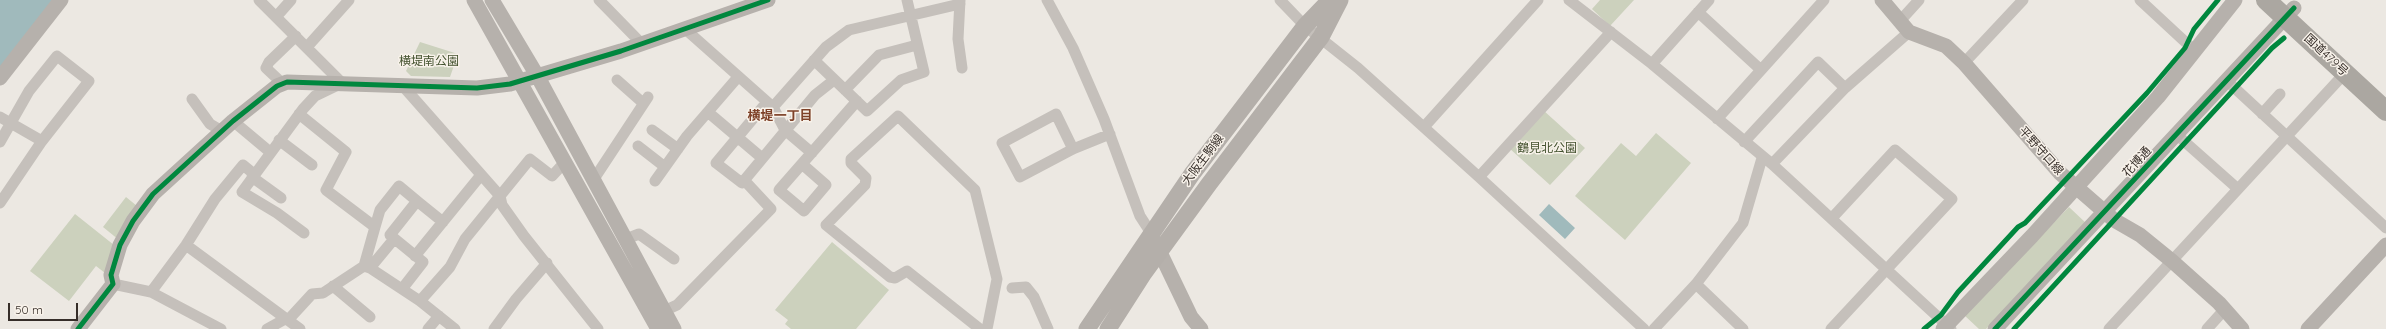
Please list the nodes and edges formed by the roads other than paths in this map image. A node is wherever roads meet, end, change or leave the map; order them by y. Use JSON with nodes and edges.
{"nodes":[{"id":1,"x":62,"y":0,"type":"edge"},
{"id":2,"x":259,"y":0,"type":"edge"},
{"id":3,"x":291,"y":0,"type":"edge"},
{"id":4,"x":349,"y":0,"type":"edge"},
{"id":5,"x":474,"y":0,"type":"edge"},
{"id":6,"x":492,"y":0,"type":"edge"},
{"id":7,"x":599,"y":0,"type":"edge"},
{"id":8,"x":768,"y":0,"type":"edge"},
{"id":9,"x":907,"y":0,"type":"edge"},
{"id":10,"x":1047,"y":0,"type":"edge"},
{"id":11,"x":1280,"y":0,"type":"edge"},
{"id":12,"x":1330,"y":0,"type":"edge"},
{"id":13,"x":1340,"y":0,"type":"edge"},
{"id":14,"x":1538,"y":0,"type":"edge"},
{"id":15,"x":1569,"y":0,"type":"edge"},
{"id":16,"x":1709,"y":0,"type":"edge"},
{"id":17,"x":1824,"y":0,"type":"edge"},
{"id":18,"x":1882,"y":0,"type":"edge"},
{"id":19,"x":1919,"y":0,"type":"edge"},
{"id":20,"x":2023,"y":0,"type":"edge"},
{"id":21,"x":2140,"y":0,"type":"edge"},
{"id":22,"x":2235,"y":0,"type":"edge"},
{"id":23,"x":2266,"y":0,"type":"edge"},
{"id":24,"x":960,"y":2,"type":"edge"},
{"id":25,"x":2287,"y":8,"type":"edge"},
{"id":26,"x":1698,"y":12,"type":"junction"},
{"id":27,"x":910,"y":15,"type":"junction"},
{"id":28,"x":276,"y":17,"type":"junction"},
{"id":29,"x":1305,"y":26,"type":"junction"},
{"id":30,"x":1904,"y":26,"type":"junction"},
{"id":31,"x":684,"y":28,"type":"junction"},
{"id":32,"x":1611,"y":32,"type":"junction"},
{"id":33,"x":296,"y":36,"type":"junction"},
{"id":34,"x":1321,"y":37,"type":"junction"},
{"id":35,"x":641,"y":43,"type":"junction"},
{"id":36,"x":917,"y":45,"type":"junction"},
{"id":37,"x":307,"y":46,"type":"junction"},
{"id":38,"x":2195,"y":51,"type":"junction"},
{"id":39,"x":814,"y":60,"type":"junction"},
{"id":40,"x":1964,"y":63,"type":"junction"},
{"id":41,"x":1652,"y":64,"type":"junction"},
{"id":42,"x":962,"y":68,"type":"dead end"},
{"id":43,"x":2351,"y":69,"type":"junction"},
{"id":44,"x":1761,"y":70,"type":"junction"},
{"id":45,"x":538,"y":77,"type":"junction"},
{"id":46,"x":738,"y":77,"type":"junction"},
{"id":47,"x":0,"y":78,"type":"edge"},
{"id":48,"x":617,"y":80,"type":"dead end"},
{"id":49,"x":834,"y":80,"type":"junction"},
{"id":50,"x":2226,"y":80,"type":"junction"},
{"id":51,"x":520,"y":82,"type":"junction"},
{"id":52,"x":342,"y":83,"type":"junction"},
{"id":53,"x":283,"y":84,"type":"junction"},
{"id":54,"x":402,"y":85,"type":"junction"},
{"id":55,"x":1845,"y":88,"type":"junction"},
{"id":56,"x":844,"y":90,"type":"junction"},
{"id":57,"x":2386,"y":93,"type":"edge"},
{"id":58,"x":2280,"y":94,"type":"dead end"},
{"id":59,"x":192,"y":99,"type":"dead end"},
{"id":60,"x":857,"y":101,"type":"junction"},
{"id":61,"x":770,"y":104,"type":"junction"},
{"id":62,"x":2386,"y":111,"type":"edge"},
{"id":63,"x":708,"y":113,"type":"junction"},
{"id":64,"x":299,"y":114,"type":"junction"},
{"id":65,"x":2262,"y":114,"type":"junction"},
{"id":66,"x":0,"y":117,"type":"edge"},
{"id":67,"x":1717,"y":119,"type":"junction"},
{"id":68,"x":233,"y":121,"type":"junction"},
{"id":69,"x":11,"y":124,"type":"junction"},
{"id":70,"x":1424,"y":128,"type":"junction"},
{"id":71,"x":652,"y":130,"type":"dead end"},
{"id":72,"x":785,"y":130,"type":"junction"},
{"id":73,"x":222,"y":131,"type":"junction"},
{"id":74,"x":1110,"y":134,"type":"junction"},
{"id":75,"x":2176,"y":134,"type":"junction"},
{"id":76,"x":2287,"y":136,"type":"junction"},
{"id":77,"x":737,"y":138,"type":"junction"},
{"id":78,"x":279,"y":140,"type":"junction"},
{"id":79,"x":42,"y":141,"type":"junction"},
{"id":80,"x":0,"y":142,"type":"edge"},
{"id":81,"x":1744,"y":142,"type":"junction"},
{"id":82,"x":638,"y":146,"type":"dead end"},
{"id":83,"x":678,"y":149,"type":"junction"},
{"id":84,"x":1073,"y":149,"type":"junction"},
{"id":85,"x":270,"y":152,"type":"junction"},
{"id":86,"x":812,"y":153,"type":"junction"},
{"id":87,"x":762,"y":158,"type":"junction"},
{"id":88,"x":1762,"y":158,"type":"junction"},
{"id":89,"x":565,"y":162,"type":"junction"},
{"id":90,"x":802,"y":164,"type":"dead end"},
{"id":91,"x":1772,"y":164,"type":"junction"},
{"id":92,"x":312,"y":166,"type":"dead end"},
{"id":93,"x":665,"y":167,"type":"junction"},
{"id":94,"x":253,"y":175,"type":"junction"},
{"id":95,"x":481,"y":175,"type":"junction"},
{"id":96,"x":1479,"y":177,"type":"junction"},
{"id":97,"x":594,"y":179,"type":"junction"},
{"id":98,"x":744,"y":180,"type":"junction"},
{"id":99,"x":655,"y":181,"type":"dead end"},
{"id":100,"x":2076,"y":187,"type":"junction"},
{"id":101,"x":2238,"y":189,"type":"junction"},
{"id":102,"x":500,"y":196,"type":"junction"},
{"id":103,"x":281,"y":198,"type":"dead end"},
{"id":104,"x":417,"y":201,"type":"junction"},
{"id":105,"x":0,"y":203,"type":"edge"},
{"id":106,"x":2104,"y":212,"type":"junction"},
{"id":107,"x":1832,"y":218,"type":"junction"},
{"id":108,"x":443,"y":222,"type":"junction"},
{"id":109,"x":375,"y":227,"type":"junction"},
{"id":110,"x":2386,"y":228,"type":"edge"},
{"id":111,"x":304,"y":233,"type":"dead end"},
{"id":112,"x":1151,"y":233,"type":"junction"},
{"id":113,"x":394,"y":239,"type":"junction"},
{"id":114,"x":626,"y":239,"type":"junction"},
{"id":115,"x":186,"y":245,"type":"junction"},
{"id":116,"x":2386,"y":245,"type":"edge"},
{"id":117,"x":1159,"y":252,"type":"junction"},
{"id":118,"x":414,"y":256,"type":"junction"},
{"id":119,"x":674,"y":259,"type":"dead end"},
{"id":120,"x":2172,"y":261,"type":"junction"},
{"id":121,"x":547,"y":263,"type":"junction"},
{"id":122,"x":367,"y":267,"type":"junction"},
{"id":123,"x":1887,"y":270,"type":"junction"},
{"id":124,"x":113,"y":284,"type":"junction"},
{"id":125,"x":1696,"y":284,"type":"junction"},
{"id":126,"x":333,"y":286,"type":"junction"},
{"id":127,"x":1012,"y":288,"type":"dead end"},
{"id":128,"x":402,"y":289,"type":"junction"},
{"id":129,"x":151,"y":292,"type":"junction"},
{"id":130,"x":420,"y":301,"type":"junction"},
{"id":131,"x":2225,"y":310,"type":"junction"},
{"id":132,"x":664,"y":311,"type":"junction"},
{"id":133,"x":439,"y":316,"type":"junction"},
{"id":134,"x":370,"y":317,"type":"dead end"},
{"id":135,"x":288,"y":318,"type":"junction"},
{"id":136,"x":1947,"y":328,"type":"edge"},
{"id":137,"x":78,"y":329,"type":"edge"},
{"id":138,"x":222,"y":329,"type":"edge"},
{"id":139,"x":267,"y":329,"type":"edge"},
{"id":140,"x":300,"y":329,"type":"edge"},
{"id":141,"x":428,"y":329,"type":"edge"},
{"id":142,"x":454,"y":329,"type":"edge"},
{"id":143,"x":494,"y":329,"type":"edge"},
{"id":144,"x":598,"y":329,"type":"edge"},
{"id":145,"x":669,"y":329,"type":"edge"},
{"id":146,"x":980,"y":329,"type":"edge"},
{"id":147,"x":987,"y":329,"type":"edge"},
{"id":148,"x":1048,"y":329,"type":"edge"},
{"id":149,"x":1087,"y":329,"type":"edge"},
{"id":150,"x":1108,"y":329,"type":"edge"},
{"id":151,"x":1201,"y":329,"type":"edge"},
{"id":152,"x":1644,"y":329,"type":"edge"},
{"id":153,"x":1654,"y":329,"type":"edge"},
{"id":154,"x":1743,"y":329,"type":"edge"},
{"id":155,"x":1831,"y":329,"type":"edge"},
{"id":156,"x":1995,"y":329,"type":"edge"},
{"id":157,"x":2109,"y":329,"type":"edge"},
{"id":158,"x":2207,"y":329,"type":"edge"},
{"id":159,"x":2242,"y":329,"type":"edge"},
{"id":160,"x":2308,"y":329,"type":"edge"}],
"edges":[{"from":1,"to":47,"type":"street"},
{"from":2,"to":28,"type":"street"},
{"from":3,"to":28,"type":"street"},
{"from":4,"to":37,"type":"street"},
{"from":5,"to":51,"type":"street"},
{"from":6,"to":45,"type":"street"},
{"from":7,"to":35,"type":"street"},
{"from":8,"to":31,"type":"street"},
{"from":9,"to":27,"type":"street"},
{"from":10,"to":74,"type":"street"},
{"from":11,"to":29,"type":"street"},
{"from":12,"to":29,"type":"main road","name":"大阪生駒線"},
{"from":13,"to":34,"type":"main road","name":"大阪生駒線"},
{"from":14,"to":70,"type":"street"},
{"from":15,"to":32,"type":"street"},
{"from":16,"to":26,"type":"street"},
{"from":17,"to":44,"type":"street"},
{"from":18,"to":30,"type":"street","name":"平野守口線"},
{"from":19,"to":30,"type":"street"},
{"from":20,"to":40,"type":"street"},
{"from":21,"to":38,"type":"street"},
{"from":22,"to":38,"type":"street"},
{"from":23,"to":25,"type":"highway","name":"国道479号"},
{"from":24,"to":27,"type":"street"},
{"from":24,"to":42,"type":"street"},
{"from":25,"to":43,"type":"highway","name":"国道479号"},
{"from":25,"to":50,"type":"street","name":"花博通"},
{"from":26,"to":41,"type":"street"},
{"from":26,"to":44,"type":"street"},
{"from":27,"to":36,"type":"street"},
{"from":27,"to":39,"type":"street"},
{"from":28,"to":33,"type":"street"},
{"from":29,"to":34,"type":"street"},
{"from":29,"to":112,"type":"main road","name":"大阪生駒線"},
{"from":30,"to":40,"type":"street","name":"平野守口線"},
{"from":30,"to":55,"type":"street"},
{"from":31,"to":35,"type":"street"},
{"from":31,"to":46,"type":"street"},
{"from":32,"to":41,"type":"street"},
{"from":32,"to":96,"type":"street"},
{"from":33,"to":37,"type":"street"},
{"from":33,"to":53,"type":"street"},
{"from":34,"to":70,"type":"street"},
{"from":34,"to":117,"type":"main road","name":"大阪生駒線"},
{"from":35,"to":45,"type":"street"},
{"from":36,"to":56,"type":"street"},
{"from":36,"to":60,"type":"street"},
{"from":37,"to":52,"type":"street"},
{"from":38,"to":100,"type":"street"},
{"from":39,"to":49,"type":"street"},
{"from":39,"to":61,"type":"street"},
{"from":40,"to":100,"type":"street","name":"平野守口線"},
{"from":41,"to":67,"type":"street"},
{"from":43,"to":57,"type":"highway"},
{"from":43,"to":62,"type":"highway","name":"国道479号"},
{"from":43,"to":76,"type":"street"},
{"from":44,"to":67,"type":"street"},
{"from":45,"to":51,"type":"street"},
{"from":45,"to":97,"type":"street"},
{"from":46,"to":61,"type":"street"},
{"from":46,"to":63,"type":"street"},
{"from":48,"to":97,"type":"street"},
{"from":49,"to":56,"type":"street"},
{"from":49,"to":72,"type":"street"},
{"from":50,"to":65,"type":"street"},
{"from":50,"to":75,"type":"street","name":"花博通"},
{"from":51,"to":54,"type":"street"},
{"from":51,"to":89,"type":"street"},
{"from":52,"to":53,"type":"street"},
{"from":52,"to":54,"type":"street"},
{"from":52,"to":64,"type":"street"},
{"from":53,"to":68,"type":"street"},
{"from":54,"to":95,"type":"street"},
{"from":55,"to":81,"type":"street"},
{"from":55,"to":91,"type":"street"},
{"from":56,"to":60,"type":"street"},
{"from":58,"to":65,"type":"street"},
{"from":59,"to":73,"type":"street"},
{"from":60,"to":86,"type":"street"},
{"from":61,"to":72,"type":"street"},
{"from":61,"to":77,"type":"street"},
{"from":63,"to":77,"type":"street"},
{"from":63,"to":83,"type":"street"},
{"from":64,"to":78,"type":"street"},
{"from":64,"to":109,"type":"street"},
{"from":65,"to":76,"type":"street"},
{"from":66,"to":69,"type":"street"},
{"from":67,"to":81,"type":"street"},
{"from":68,"to":73,"type":"street"},
{"from":68,"to":85,"type":"street"},
{"from":69,"to":79,"type":"street"},
{"from":69,"to":79,"type":"street"},
{"from":69,"to":80,"type":"street"},
{"from":70,"to":96,"type":"street"},
{"from":71,"to":83,"type":"street"},
{"from":72,"to":86,"type":"street"},
{"from":72,"to":87,"type":"street"},
{"from":73,"to":124,"type":"street"},
{"from":74,"to":84,"type":"street"},
{"from":74,"to":112,"type":"street"},
{"from":75,"to":101,"type":"street"},
{"from":75,"to":106,"type":"street","name":"花博通"},
{"from":76,"to":101,"type":"street"},
{"from":76,"to":110,"type":"street"},
{"from":77,"to":87,"type":"street"},
{"from":77,"to":98,"type":"street"},
{"from":78,"to":85,"type":"street"},
{"from":78,"to":92,"type":"street"},
{"from":79,"to":105,"type":"street"},
{"from":81,"to":88,"type":"street"},
{"from":82,"to":93,"type":"street"},
{"from":83,"to":93,"type":"street"},
{"from":84,"to":84,"type":"street"},
{"from":85,"to":94,"type":"street"},
{"from":86,"to":90,"type":"street"},
{"from":87,"to":98,"type":"street"},
{"from":88,"to":91,"type":"street"},
{"from":88,"to":125,"type":"street"},
{"from":89,"to":102,"type":"street"},
{"from":89,"to":145,"type":"street"},
{"from":91,"to":107,"type":"street"},
{"from":93,"to":99,"type":"street"},
{"from":94,"to":103,"type":"street"},
{"from":94,"to":111,"type":"street"},
{"from":94,"to":115,"type":"street"},
{"from":95,"to":102,"type":"street"},
{"from":95,"to":108,"type":"street"},
{"from":96,"to":152,"type":"street"},
{"from":97,"to":114,"type":"street"},
{"from":98,"to":132,"type":"street"},
{"from":100,"to":106,"type":"street","name":"平野守口線"},
{"from":100,"to":136,"type":"street"},
{"from":101,"to":120,"type":"street"},
{"from":102,"to":121,"type":"street"},
{"from":102,"to":130,"type":"street"},
{"from":104,"to":108,"type":"street"},
{"from":104,"to":109,"type":"street"},
{"from":104,"to":113,"type":"street"},
{"from":106,"to":120,"type":"street","name":"平野守口線"},
{"from":106,"to":156,"type":"street","name":"花博通"},
{"from":107,"to":123,"type":"street"},
{"from":107,"to":123,"type":"street"},
{"from":108,"to":118,"type":"street"},
{"from":109,"to":122,"type":"street"},
{"from":112,"to":117,"type":"street"},
{"from":112,"to":149,"type":"main road","name":"大阪生駒線"},
{"from":113,"to":118,"type":"street"},
{"from":113,"to":122,"type":"street"},
{"from":114,"to":119,"type":"street"},
{"from":114,"to":132,"type":"street"},
{"from":115,"to":129,"type":"street"},
{"from":115,"to":135,"type":"street"},
{"from":116,"to":160,"type":"street"},
{"from":117,"to":150,"type":"main road","name":"大阪生駒線"},
{"from":117,"to":151,"type":"street"},
{"from":118,"to":128,"type":"street"},
{"from":120,"to":131,"type":"street","name":"平野守口線"},
{"from":120,"to":157,"type":"street"},
{"from":121,"to":143,"type":"street"},
{"from":121,"to":144,"type":"street"},
{"from":122,"to":126,"type":"street"},
{"from":122,"to":128,"type":"street"},
{"from":123,"to":136,"type":"street"},
{"from":123,"to":155,"type":"street"},
{"from":124,"to":129,"type":"street"},
{"from":124,"to":137,"type":"street"},
{"from":125,"to":153,"type":"street"},
{"from":125,"to":154,"type":"street"},
{"from":126,"to":134,"type":"street"},
{"from":126,"to":135,"type":"street"},
{"from":127,"to":148,"type":"street"},
{"from":128,"to":130,"type":"street"},
{"from":129,"to":138,"type":"street"},
{"from":130,"to":133,"type":"street"},
{"from":131,"to":158,"type":"street"},
{"from":131,"to":159,"type":"street","name":"平野守口線"},
{"from":132,"to":145,"type":"street"},
{"from":133,"to":141,"type":"street"},
{"from":133,"to":142,"type":"street"},
{"from":135,"to":139,"type":"street"},
{"from":135,"to":140,"type":"street"},
{"from":146,"to":147,"type":"street"}]}
